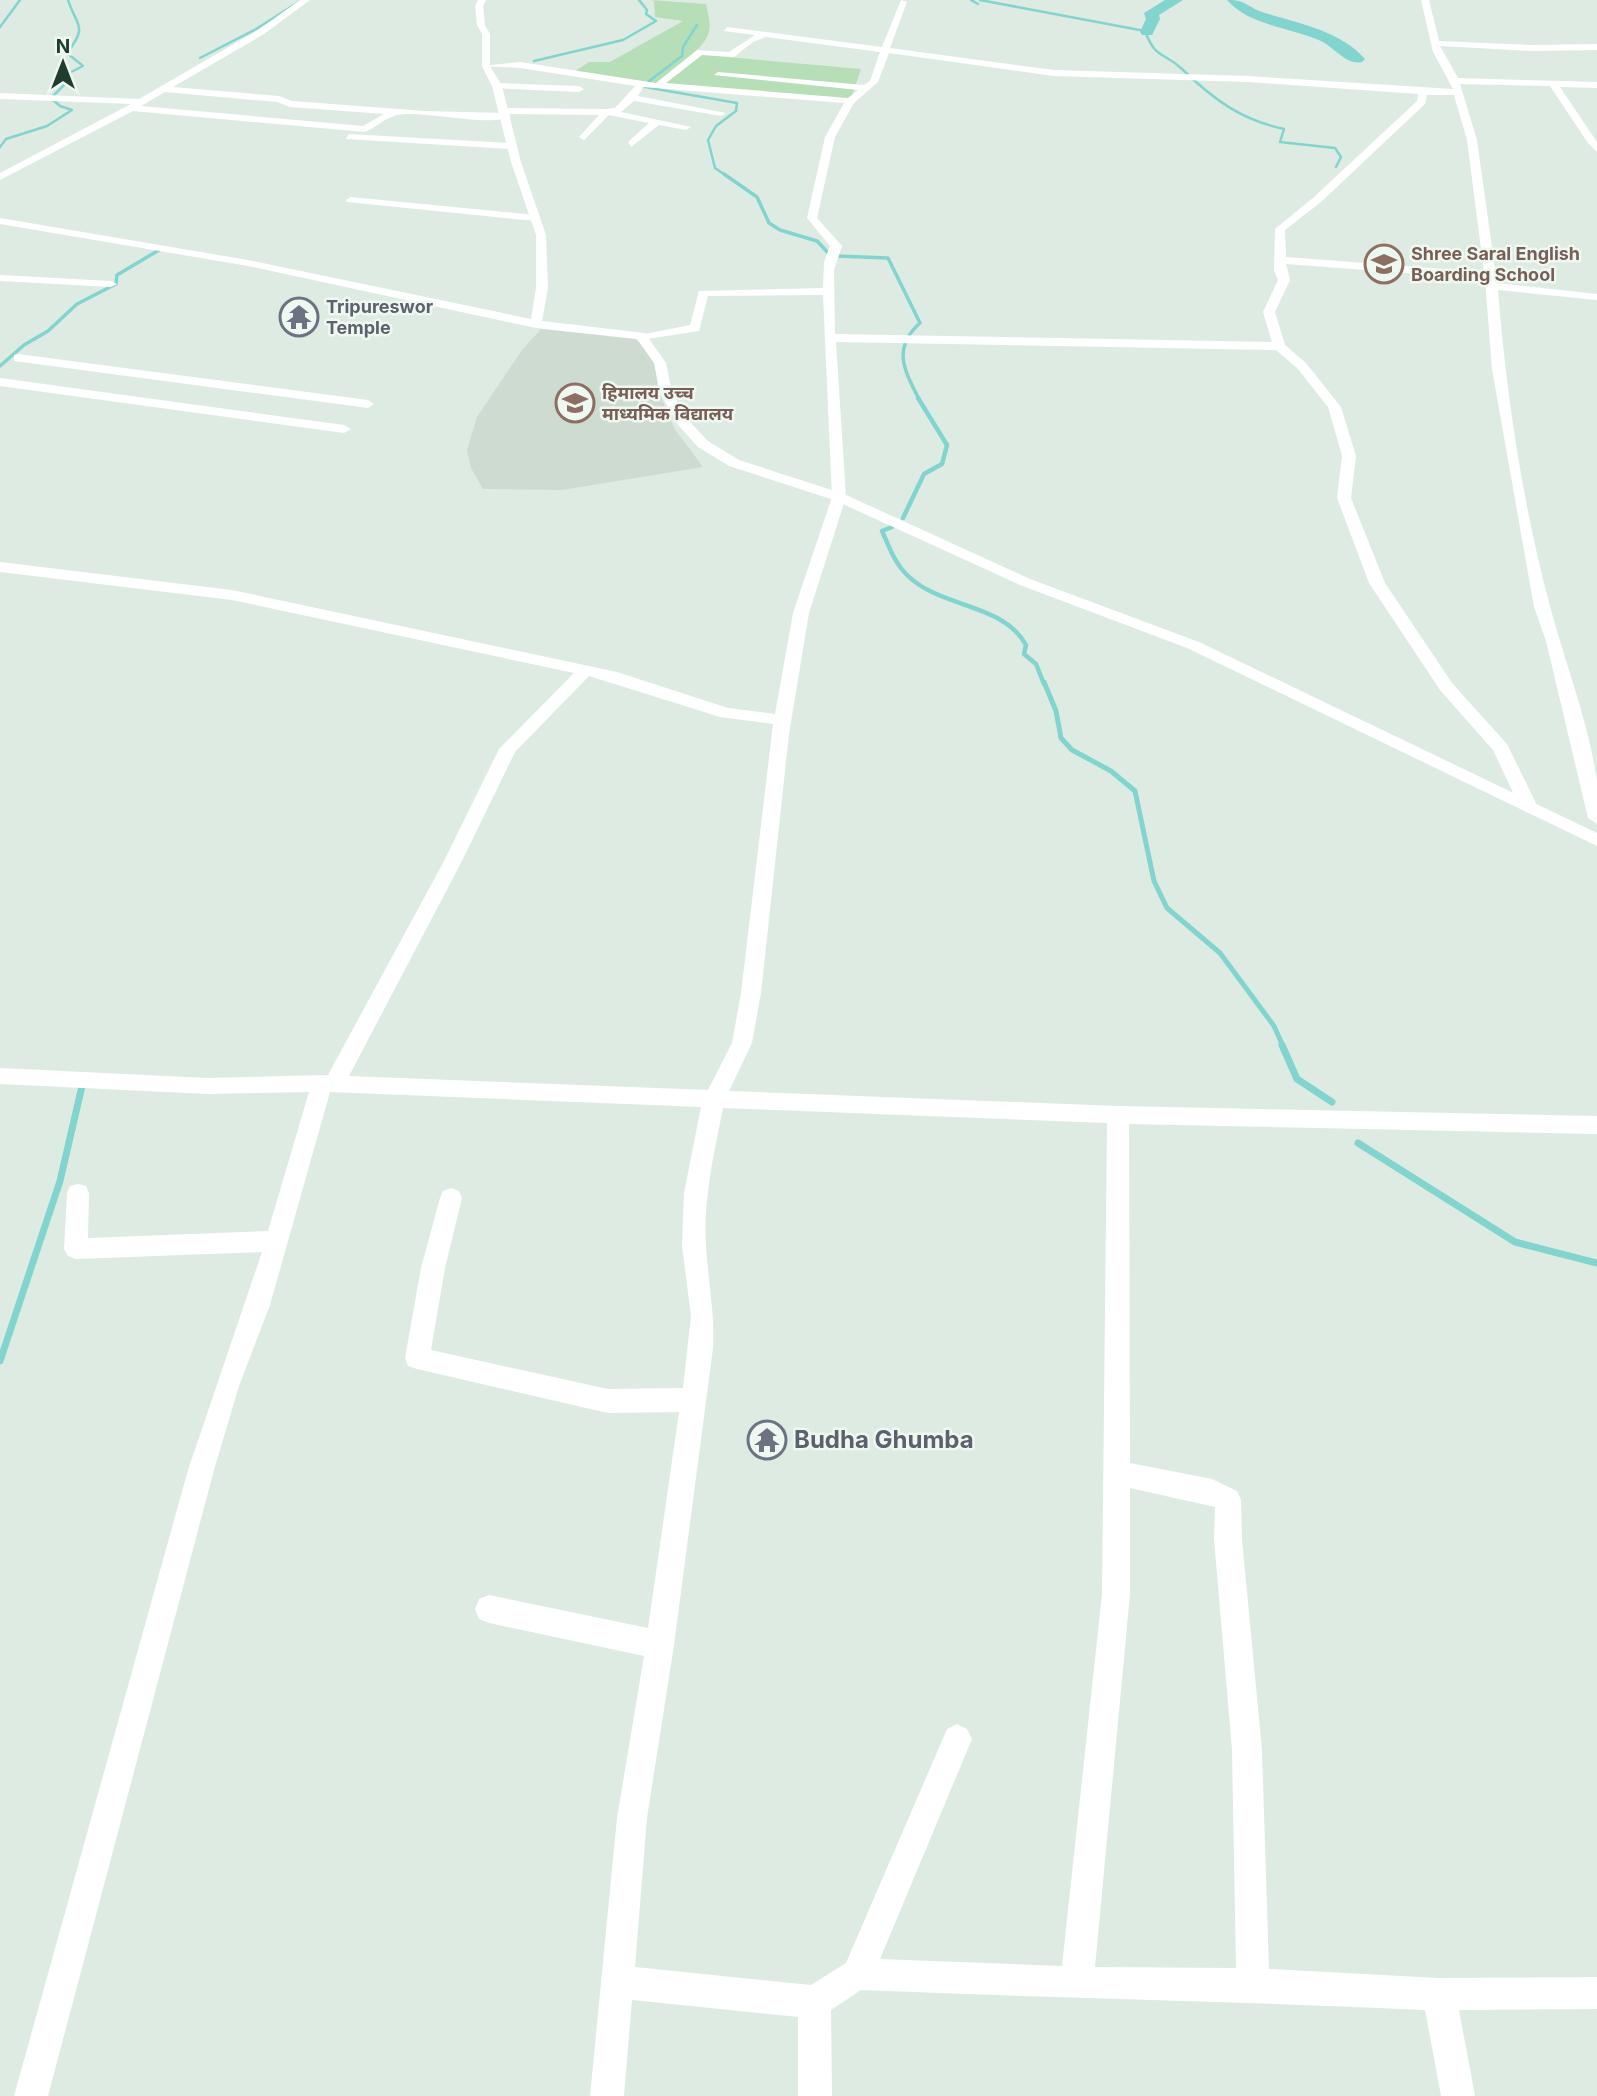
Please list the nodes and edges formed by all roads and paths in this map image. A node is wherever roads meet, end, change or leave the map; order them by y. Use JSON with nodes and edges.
{"nodes":[{"id":1,"x":306,"y":0,"type":"edge"},
{"id":2,"x":482,"y":0,"type":"edge"},
{"id":3,"x":1425,"y":0,"type":"edge"},
{"id":4,"x":903,"y":2,"type":"edge"},
{"id":5,"x":727,"y":29,"type":"dead end"},
{"id":6,"x":763,"y":35,"type":"junction"},
{"id":7,"x":1437,"y":43,"type":"junction"},
{"id":8,"x":1597,"y":47,"type":"edge"},
{"id":9,"x":886,"y":50,"type":"junction"},
{"id":10,"x":486,"y":66,"type":"junction"},
{"id":11,"x":718,"y":75,"type":"dead end"},
{"id":12,"x":590,"y":77,"type":"junction"},
{"id":13,"x":796,"y":81,"type":"junction"},
{"id":14,"x":640,"y":84,"type":"junction"},
{"id":15,"x":1553,"y":84,"type":"junction"},
{"id":16,"x":658,"y":85,"type":"junction"},
{"id":17,"x":1597,"y":85,"type":"edge"},
{"id":18,"x":497,"y":86,"type":"junction"},
{"id":19,"x":1456,"y":86,"type":"junction"},
{"id":20,"x":866,"y":88,"type":"junction"},
{"id":21,"x":163,"y":89,"type":"junction"},
{"id":22,"x":579,"y":89,"type":"junction"},
{"id":23,"x":1423,"y":92,"type":"junction"},
{"id":24,"x":0,"y":96,"type":"edge"},
{"id":25,"x":788,"y":96,"type":"junction"},
{"id":26,"x":632,"y":98,"type":"junction"},
{"id":27,"x":850,"y":102,"type":"junction"},
{"id":28,"x":135,"y":105,"type":"junction"},
{"id":29,"x":559,"y":112,"type":"junction"},
{"id":30,"x":607,"y":112,"type":"junction"},
{"id":31,"x":393,"y":113,"type":"junction"},
{"id":32,"x":721,"y":113,"type":"dead end"},
{"id":33,"x":505,"y":114,"type":"junction"},
{"id":34,"x":114,"y":118,"type":"junction"},
{"id":35,"x":656,"y":122,"type":"junction"},
{"id":36,"x":686,"y":127,"type":"dead end"},
{"id":37,"x":365,"y":129,"type":"junction"},
{"id":38,"x":346,"y":136,"type":"junction"},
{"id":39,"x":584,"y":137,"type":"dead end"},
{"id":40,"x":631,"y":144,"type":"dead end"},
{"id":41,"x":512,"y":146,"type":"junction"},
{"id":42,"x":1597,"y":149,"type":"edge"},
{"id":43,"x":0,"y":177,"type":"edge"},
{"id":44,"x":351,"y":200,"type":"dead end"},
{"id":45,"x":535,"y":218,"type":"junction"},
{"id":46,"x":0,"y":221,"type":"edge"},
{"id":47,"x":1282,"y":260,"type":"junction"},
{"id":48,"x":0,"y":278,"type":"edge"},
{"id":49,"x":1492,"y":281,"type":"junction"},
{"id":50,"x":111,"y":284,"type":"dead end"},
{"id":51,"x":831,"y":291,"type":"junction"},
{"id":52,"x":1597,"y":297,"type":"edge"},
{"id":53,"x":536,"y":324,"type":"junction"},
{"id":54,"x":641,"y":336,"type":"junction"},
{"id":55,"x":832,"y":338,"type":"junction"},
{"id":56,"x":1279,"y":346,"type":"junction"},
{"id":57,"x":18,"y":358,"type":"dead end"},
{"id":58,"x":0,"y":382,"type":"edge"},
{"id":59,"x":368,"y":404,"type":"dead end"},
{"id":60,"x":344,"y":429,"type":"dead end"},
{"id":61,"x":839,"y":497,"type":"junction"},
{"id":62,"x":0,"y":568,"type":"edge"},
{"id":63,"x":586,"y":670,"type":"junction"},
{"id":64,"x":782,"y":720,"type":"junction"},
{"id":65,"x":1527,"y":803,"type":"junction"},
{"id":66,"x":1597,"y":818,"type":"edge"},
{"id":67,"x":1597,"y":839,"type":"edge"},
{"id":68,"x":0,"y":1076,"type":"edge"},
{"id":69,"x":328,"y":1083,"type":"junction"},
{"id":70,"x":713,"y":1101,"type":"junction"},
{"id":71,"x":1118,"y":1115,"type":"junction"},
{"id":72,"x":1597,"y":1125,"type":"edge"},
{"id":73,"x":78,"y":1193,"type":"dead end"},
{"id":74,"x":450,"y":1198,"type":"dead end"},
{"id":75,"x":276,"y":1241,"type":"junction"},
{"id":76,"x":693,"y":1400,"type":"junction"},
{"id":77,"x":1118,"y":1473,"type":"junction"},
{"id":78,"x":489,"y":1609,"type":"dead end"},
{"id":79,"x":660,"y":1645,"type":"junction"},
{"id":80,"x":957,"y":1740,"type":"dead end"},
{"id":81,"x":857,"y":1974,"type":"junction"},
{"id":82,"x":618,"y":1982,"type":"junction"},
{"id":83,"x":1077,"y":1983,"type":"junction"},
{"id":84,"x":1253,"y":1985,"type":"junction"},
{"id":85,"x":1597,"y":1993,"type":"edge"},
{"id":86,"x":1439,"y":1994,"type":"junction"},
{"id":87,"x":815,"y":2002,"type":"junction"},
{"id":88,"x":31,"y":2096,"type":"edge"},
{"id":89,"x":607,"y":2096,"type":"edge"},
{"id":90,"x":815,"y":2096,"type":"edge"},
{"id":91,"x":1458,"y":2096,"type":"edge"}],
"edges":[{"from":1,"to":21,"type":"street"},
{"from":2,"to":10,"type":"street"},
{"from":3,"to":7,"type":"street"},
{"from":4,"to":9,"type":"street"},
{"from":5,"to":6,"type":"street"},
{"from":6,"to":9,"type":"street"},
{"from":6,"to":16,"type":"street"},
{"from":7,"to":8,"type":"street"},
{"from":7,"to":19,"type":"street"},
{"from":9,"to":20,"type":"street"},
{"from":9,"to":23,"type":"street"},
{"from":10,"to":12,"type":"street"},
{"from":10,"to":18,"type":"street"},
{"from":11,"to":13,"type":"street"},
{"from":12,"to":14,"type":"street"},
{"from":12,"to":22,"type":"street"},
{"from":13,"to":20,"type":"street"},
{"from":13,"to":25,"type":"street"},
{"from":14,"to":16,"type":"street"},
{"from":14,"to":26,"type":"street"},
{"from":15,"to":17,"type":"street"},
{"from":15,"to":19,"type":"street"},
{"from":15,"to":42,"type":"street"},
{"from":16,"to":25,"type":"street"},
{"from":18,"to":22,"type":"street"},
{"from":18,"to":33,"type":"street"},
{"from":19,"to":23,"type":"street"},
{"from":19,"to":49,"type":"street"},
{"from":20,"to":27,"type":"street"},
{"from":21,"to":28,"type":"street"},
{"from":21,"to":31,"type":"street"},
{"from":22,"to":29,"type":"street"},
{"from":23,"to":47,"type":"street"},
{"from":24,"to":28,"type":"street"},
{"from":25,"to":27,"type":"street"},
{"from":26,"to":30,"type":"street"},
{"from":26,"to":32,"type":"street"},
{"from":27,"to":51,"type":"street"},
{"from":28,"to":34,"type":"street"},
{"from":28,"to":37,"type":"street"},
{"from":29,"to":30,"type":"street"},
{"from":29,"to":33,"type":"street"},
{"from":30,"to":35,"type":"street"},
{"from":30,"to":39,"type":"street"},
{"from":31,"to":33,"type":"street"},
{"from":31,"to":37,"type":"street"},
{"from":33,"to":41,"type":"street"},
{"from":34,"to":38,"type":"street"},
{"from":34,"to":43,"type":"street"},
{"from":35,"to":36,"type":"street"},
{"from":35,"to":40,"type":"street"},
{"from":37,"to":38,"type":"street"},
{"from":38,"to":41,"type":"street"},
{"from":41,"to":45,"type":"street"},
{"from":44,"to":45,"type":"street"},
{"from":45,"to":53,"type":"street"},
{"from":46,"to":53,"type":"street"},
{"from":47,"to":49,"type":"street"},
{"from":47,"to":56,"type":"street"},
{"from":48,"to":50,"type":"street"},
{"from":49,"to":52,"type":"street"},
{"from":49,"to":66,"type":"street"},
{"from":51,"to":54,"type":"street"},
{"from":51,"to":55,"type":"street"},
{"from":53,"to":54,"type":"street"},
{"from":54,"to":61,"type":"street"},
{"from":55,"to":56,"type":"street"},
{"from":55,"to":61,"type":"street"},
{"from":56,"to":65,"type":"street"},
{"from":57,"to":59,"type":"street"},
{"from":58,"to":60,"type":"street"},
{"from":61,"to":64,"type":"street"},
{"from":61,"to":65,"type":"street"},
{"from":62,"to":63,"type":"street"},
{"from":63,"to":64,"type":"street"},
{"from":63,"to":69,"type":"street"},
{"from":64,"to":70,"type":"street"},
{"from":65,"to":67,"type":"street"},
{"from":68,"to":69,"type":"street"},
{"from":69,"to":70,"type":"street"},
{"from":69,"to":75,"type":"street"},
{"from":70,"to":71,"type":"street"},
{"from":70,"to":76,"type":"street"},
{"from":71,"to":72,"type":"street"},
{"from":71,"to":77,"type":"street"},
{"from":73,"to":75,"type":"street"},
{"from":74,"to":76,"type":"street"},
{"from":75,"to":88,"type":"street"},
{"from":76,"to":79,"type":"street"},
{"from":77,"to":83,"type":"street"},
{"from":77,"to":84,"type":"street"},
{"from":78,"to":79,"type":"street"},
{"from":79,"to":82,"type":"street"},
{"from":80,"to":81,"type":"street"},
{"from":81,"to":83,"type":"street"},
{"from":81,"to":87,"type":"street"},
{"from":82,"to":87,"type":"street"},
{"from":82,"to":89,"type":"street"},
{"from":83,"to":84,"type":"street"},
{"from":84,"to":86,"type":"street"},
{"from":85,"to":86,"type":"street"},
{"from":86,"to":91,"type":"street"},
{"from":87,"to":90,"type":"street"}]}
